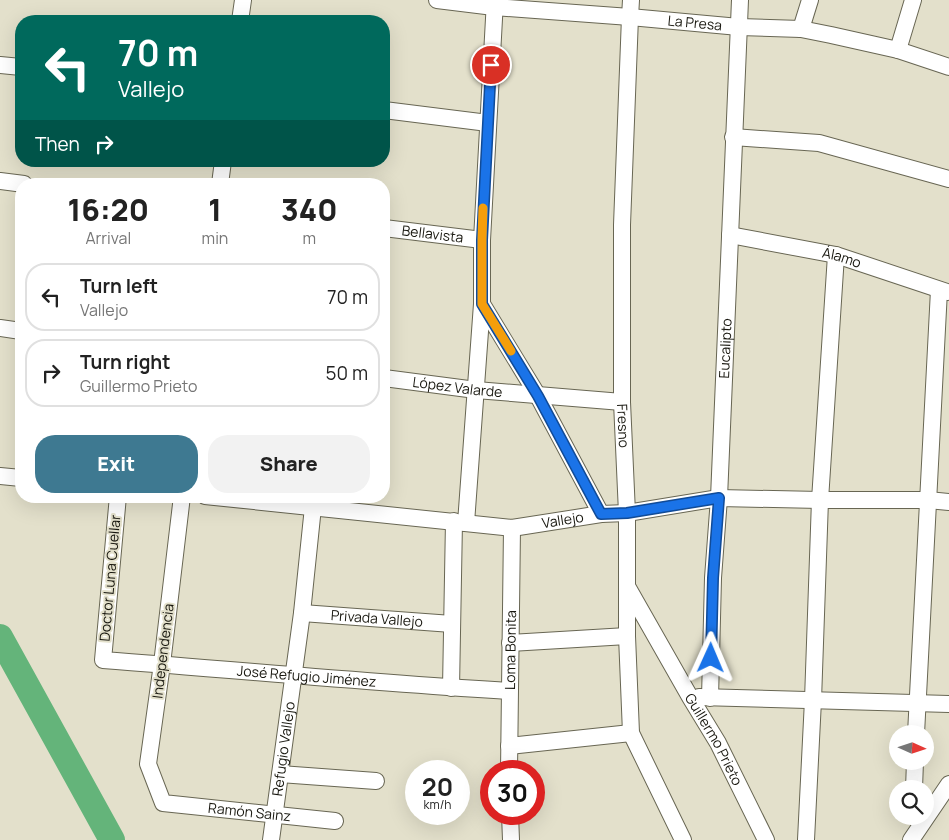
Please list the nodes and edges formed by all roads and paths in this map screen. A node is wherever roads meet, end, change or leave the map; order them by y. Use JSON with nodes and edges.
{"nodes":[{"id":1,"x":243,"y":0,"type":"edge"},
{"id":2,"x":437,"y":0,"type":"edge"},
{"id":3,"x":631,"y":0,"type":"edge"},
{"id":4,"x":740,"y":0,"type":"edge"},
{"id":5,"x":810,"y":0,"type":"edge"},
{"id":6,"x":913,"y":0,"type":"edge"},
{"id":7,"x":494,"y":4,"type":"edge"},
{"id":8,"x":241,"y":15,"type":"edge"},
{"id":9,"x":630,"y":17,"type":"junction"},
{"id":10,"x":739,"y":28,"type":"junction"},
{"id":11,"x":801,"y":29,"type":"junction"},
{"id":12,"x":898,"y":50,"type":"junction"},
{"id":13,"x":0,"y":65,"type":"edge"},
{"id":14,"x":15,"y":66,"type":"edge"},
{"id":15,"x":949,"y":67,"type":"edge"},
{"id":16,"x":390,"y":111,"type":"edge"},
{"id":17,"x":488,"y":123,"type":"junction"},
{"id":18,"x":733,"y":137,"type":"junction"},
{"id":19,"x":949,"y":179,"type":"edge"},
{"id":20,"x":0,"y":181,"type":"edge"},
{"id":21,"x":15,"y":183,"type":"edge"},
{"id":22,"x":390,"y":229,"type":"edge"},
{"id":23,"x":730,"y":236,"type":"junction"},
{"id":24,"x":482,"y":240,"type":"junction"},
{"id":25,"x":836,"y":254,"type":"junction"},
{"id":26,"x":944,"y":291,"type":"edge"},
{"id":27,"x":482,"y":304,"type":"junction"},
{"id":28,"x":0,"y":328,"type":"edge"},
{"id":29,"x":15,"y":330,"type":"edge"},
{"id":30,"x":390,"y":379,"type":"edge"},
{"id":31,"x":476,"y":390,"type":"junction"},
{"id":32,"x":538,"y":396,"type":"junction"},
{"id":33,"x":622,"y":402,"type":"junction"},
{"id":34,"x":0,"y":476,"type":"edge"},
{"id":35,"x":15,"y":477,"type":"edge"},
{"id":36,"x":719,"y":498,"type":"junction"},
{"id":37,"x":820,"y":500,"type":"junction"},
{"id":38,"x":928,"y":500,"type":"junction"},
{"id":39,"x":949,"y":502,"type":"edge"},
{"id":40,"x":117,"y":503,"type":"edge"},
{"id":41,"x":181,"y":503,"type":"edge"},
{"id":42,"x":274,"y":503,"type":"edge"},
{"id":43,"x":313,"y":507,"type":"junction"},
{"id":44,"x":627,"y":513,"type":"junction"},
{"id":45,"x":601,"y":514,"type":"junction"},
{"id":46,"x":460,"y":522,"type":"junction"},
{"id":47,"x":512,"y":528,"type":"junction"},
{"id":48,"x":628,"y":587,"type":"junction"},
{"id":49,"x":302,"y":613,"type":"junction"},
{"id":50,"x":452,"y":624,"type":"junction"},
{"id":51,"x":627,"y":636,"type":"junction"},
{"id":52,"x":510,"y":642,"type":"junction"},
{"id":53,"x":103,"y":660,"type":"joint"},
{"id":54,"x":162,"y":664,"type":"junction"},
{"id":55,"x":294,"y":676,"type":"junction"},
{"id":56,"x":451,"y":688,"type":"junction"},
{"id":57,"x":509,"y":691,"type":"junction"},
{"id":58,"x":690,"y":697,"type":"junction"},
{"id":59,"x":710,"y":698,"type":"junction"},
{"id":60,"x":813,"y":700,"type":"junction"},
{"id":61,"x":918,"y":703,"type":"junction"},
{"id":62,"x":949,"y":704,"type":"edge"},
{"id":63,"x":917,"y":725,"type":"edge"},
{"id":64,"x":631,"y":733,"type":"junction"},
{"id":65,"x":509,"y":746,"type":"junction"},
{"id":66,"x":509,"y":760,"type":"edge"},
{"id":67,"x":280,"y":774,"type":"junction"},
{"id":68,"x":376,"y":781,"type":"dead end"},
{"id":69,"x":949,"y":784,"type":"edge"},
{"id":70,"x":163,"y":803,"type":"joint"},
{"id":71,"x":274,"y":814,"type":"junction"},
{"id":72,"x":335,"y":821,"type":"dead end"},
{"id":73,"x":510,"y":825,"type":"edge"},
{"id":74,"x":912,"y":825,"type":"edge"},
{"id":75,"x":271,"y":840,"type":"edge"},
{"id":76,"x":511,"y":840,"type":"edge"},
{"id":77,"x":683,"y":840,"type":"edge"},
{"id":78,"x":766,"y":840,"type":"edge"},
{"id":79,"x":806,"y":840,"type":"edge"},
{"id":80,"x":911,"y":840,"type":"edge"}],
"edges":[{"from":1,"to":8,"type":"street"},
{"from":2,"to":7,"type":"street","name":"La Presa"},
{"from":3,"to":9,"type":"street","name":"Fresno"},
{"from":4,"to":10,"type":"street","name":"Eucalipto"},
{"from":5,"to":11,"type":"street"},
{"from":6,"to":12,"type":"street"},
{"from":7,"to":9,"type":"street","name":"La Presa"},
{"from":7,"to":17,"type":"street"},
{"from":9,"to":10,"type":"street","name":"La Presa"},
{"from":9,"to":33,"type":"street","name":"Fresno"},
{"from":10,"to":11,"type":"street","name":"La Presa"},
{"from":10,"to":18,"type":"street","name":"Eucalipto"},
{"from":11,"to":12,"type":"street","name":"La Presa"},
{"from":12,"to":15,"type":"street","name":"La Presa"},
{"from":13,"to":14,"type":"street"},
{"from":16,"to":17,"type":"street"},
{"from":17,"to":24,"type":"street"},
{"from":18,"to":19,"type":"street"},
{"from":18,"to":23,"type":"street","name":"Eucalipto"},
{"from":20,"to":21,"type":"street"},
{"from":22,"to":24,"type":"street","name":"Bellavista"},
{"from":23,"to":25,"type":"street","name":"Álamo"},
{"from":23,"to":36,"type":"street","name":"Eucalipto"},
{"from":24,"to":27,"type":"street"},
{"from":25,"to":26,"type":"street","name":"Álamo"},
{"from":25,"to":37,"type":"street"},
{"from":26,"to":38,"type":"street"},
{"from":27,"to":31,"type":"street"},
{"from":27,"to":32,"type":"street"},
{"from":28,"to":29,"type":"street"},
{"from":30,"to":31,"type":"street","name":"López Valarde"},
{"from":31,"to":32,"type":"street","name":"López Valarde"},
{"from":31,"to":46,"type":"street"},
{"from":32,"to":33,"type":"street","name":"López Valarde"},
{"from":32,"to":45,"type":"street"},
{"from":33,"to":44,"type":"street","name":"Fresno"},
{"from":34,"to":35,"type":"street"},
{"from":36,"to":37,"type":"street","name":"Vallejo"},
{"from":36,"to":44,"type":"street","name":"Vallejo"},
{"from":36,"to":59,"type":"street","name":"Eucalipto"},
{"from":37,"to":38,"type":"street","name":"Vallejo"},
{"from":37,"to":60,"type":"street"},
{"from":38,"to":39,"type":"street","name":"Vallejo"},
{"from":38,"to":61,"type":"street"},
{"from":40,"to":53,"type":"street","name":"Doctor Luna Cuellar"},
{"from":41,"to":54,"type":"street","name":"Independencia"},
{"from":42,"to":43,"type":"street","name":"Vallejo"},
{"from":43,"to":46,"type":"street","name":"Vallejo"},
{"from":43,"to":49,"type":"street","name":"Refugio Vallejo"},
{"from":44,"to":45,"type":"street","name":"Vallejo"},
{"from":44,"to":48,"type":"street","name":"Fresno"},
{"from":45,"to":47,"type":"street","name":"Vallejo"},
{"from":46,"to":47,"type":"street","name":"Vallejo"},
{"from":46,"to":50,"type":"street"},
{"from":47,"to":52,"type":"street","name":"Loma Bonita"},
{"from":48,"to":51,"type":"street","name":"Fresno"},
{"from":48,"to":58,"type":"street","name":"Guillermo Prieto"},
{"from":49,"to":50,"type":"street","name":"Privada Vallejo"},
{"from":49,"to":55,"type":"street","name":"Refugio Vallejo"},
{"from":50,"to":56,"type":"street"},
{"from":51,"to":52,"type":"street"},
{"from":51,"to":64,"type":"street","name":"Fresno"},
{"from":52,"to":57,"type":"street","name":"Loma Bonita"},
{"from":53,"to":54,"type":"street","name":"José Refugio Jiménez"},
{"from":54,"to":55,"type":"street","name":"José Refugio Jiménez"},
{"from":54,"to":70,"type":"street","name":"Independencia"},
{"from":55,"to":56,"type":"street","name":"José Refugio Jiménez"},
{"from":55,"to":67,"type":"street","name":"Refugio Vallejo"},
{"from":56,"to":57,"type":"street","name":"José Refugio Jiménez"},
{"from":57,"to":65,"type":"street","name":"Loma Bonita"},
{"from":58,"to":59,"type":"street"},
{"from":58,"to":78,"type":"street","name":"Guillermo Prieto"},
{"from":59,"to":60,"type":"street"},
{"from":60,"to":61,"type":"street"},
{"from":60,"to":79,"type":"street"},
{"from":61,"to":62,"type":"street"},
{"from":61,"to":63,"type":"street"},
{"from":64,"to":65,"type":"street"},
{"from":64,"to":77,"type":"street","name":"Fresno"},
{"from":65,"to":66,"type":"street","name":"Loma Bonita"},
{"from":67,"to":68,"type":"street"},
{"from":67,"to":71,"type":"street","name":"Refugio Vallejo"},
{"from":69,"to":80,"type":"street"},
{"from":70,"to":71,"type":"street","name":"Ramón Sainz"},
{"from":71,"to":72,"type":"street","name":"Ramón Sainz"},
{"from":71,"to":75,"type":"street","name":"Refugio Vallejo"},
{"from":73,"to":76,"type":"street"},
{"from":74,"to":80,"type":"street"}]}
